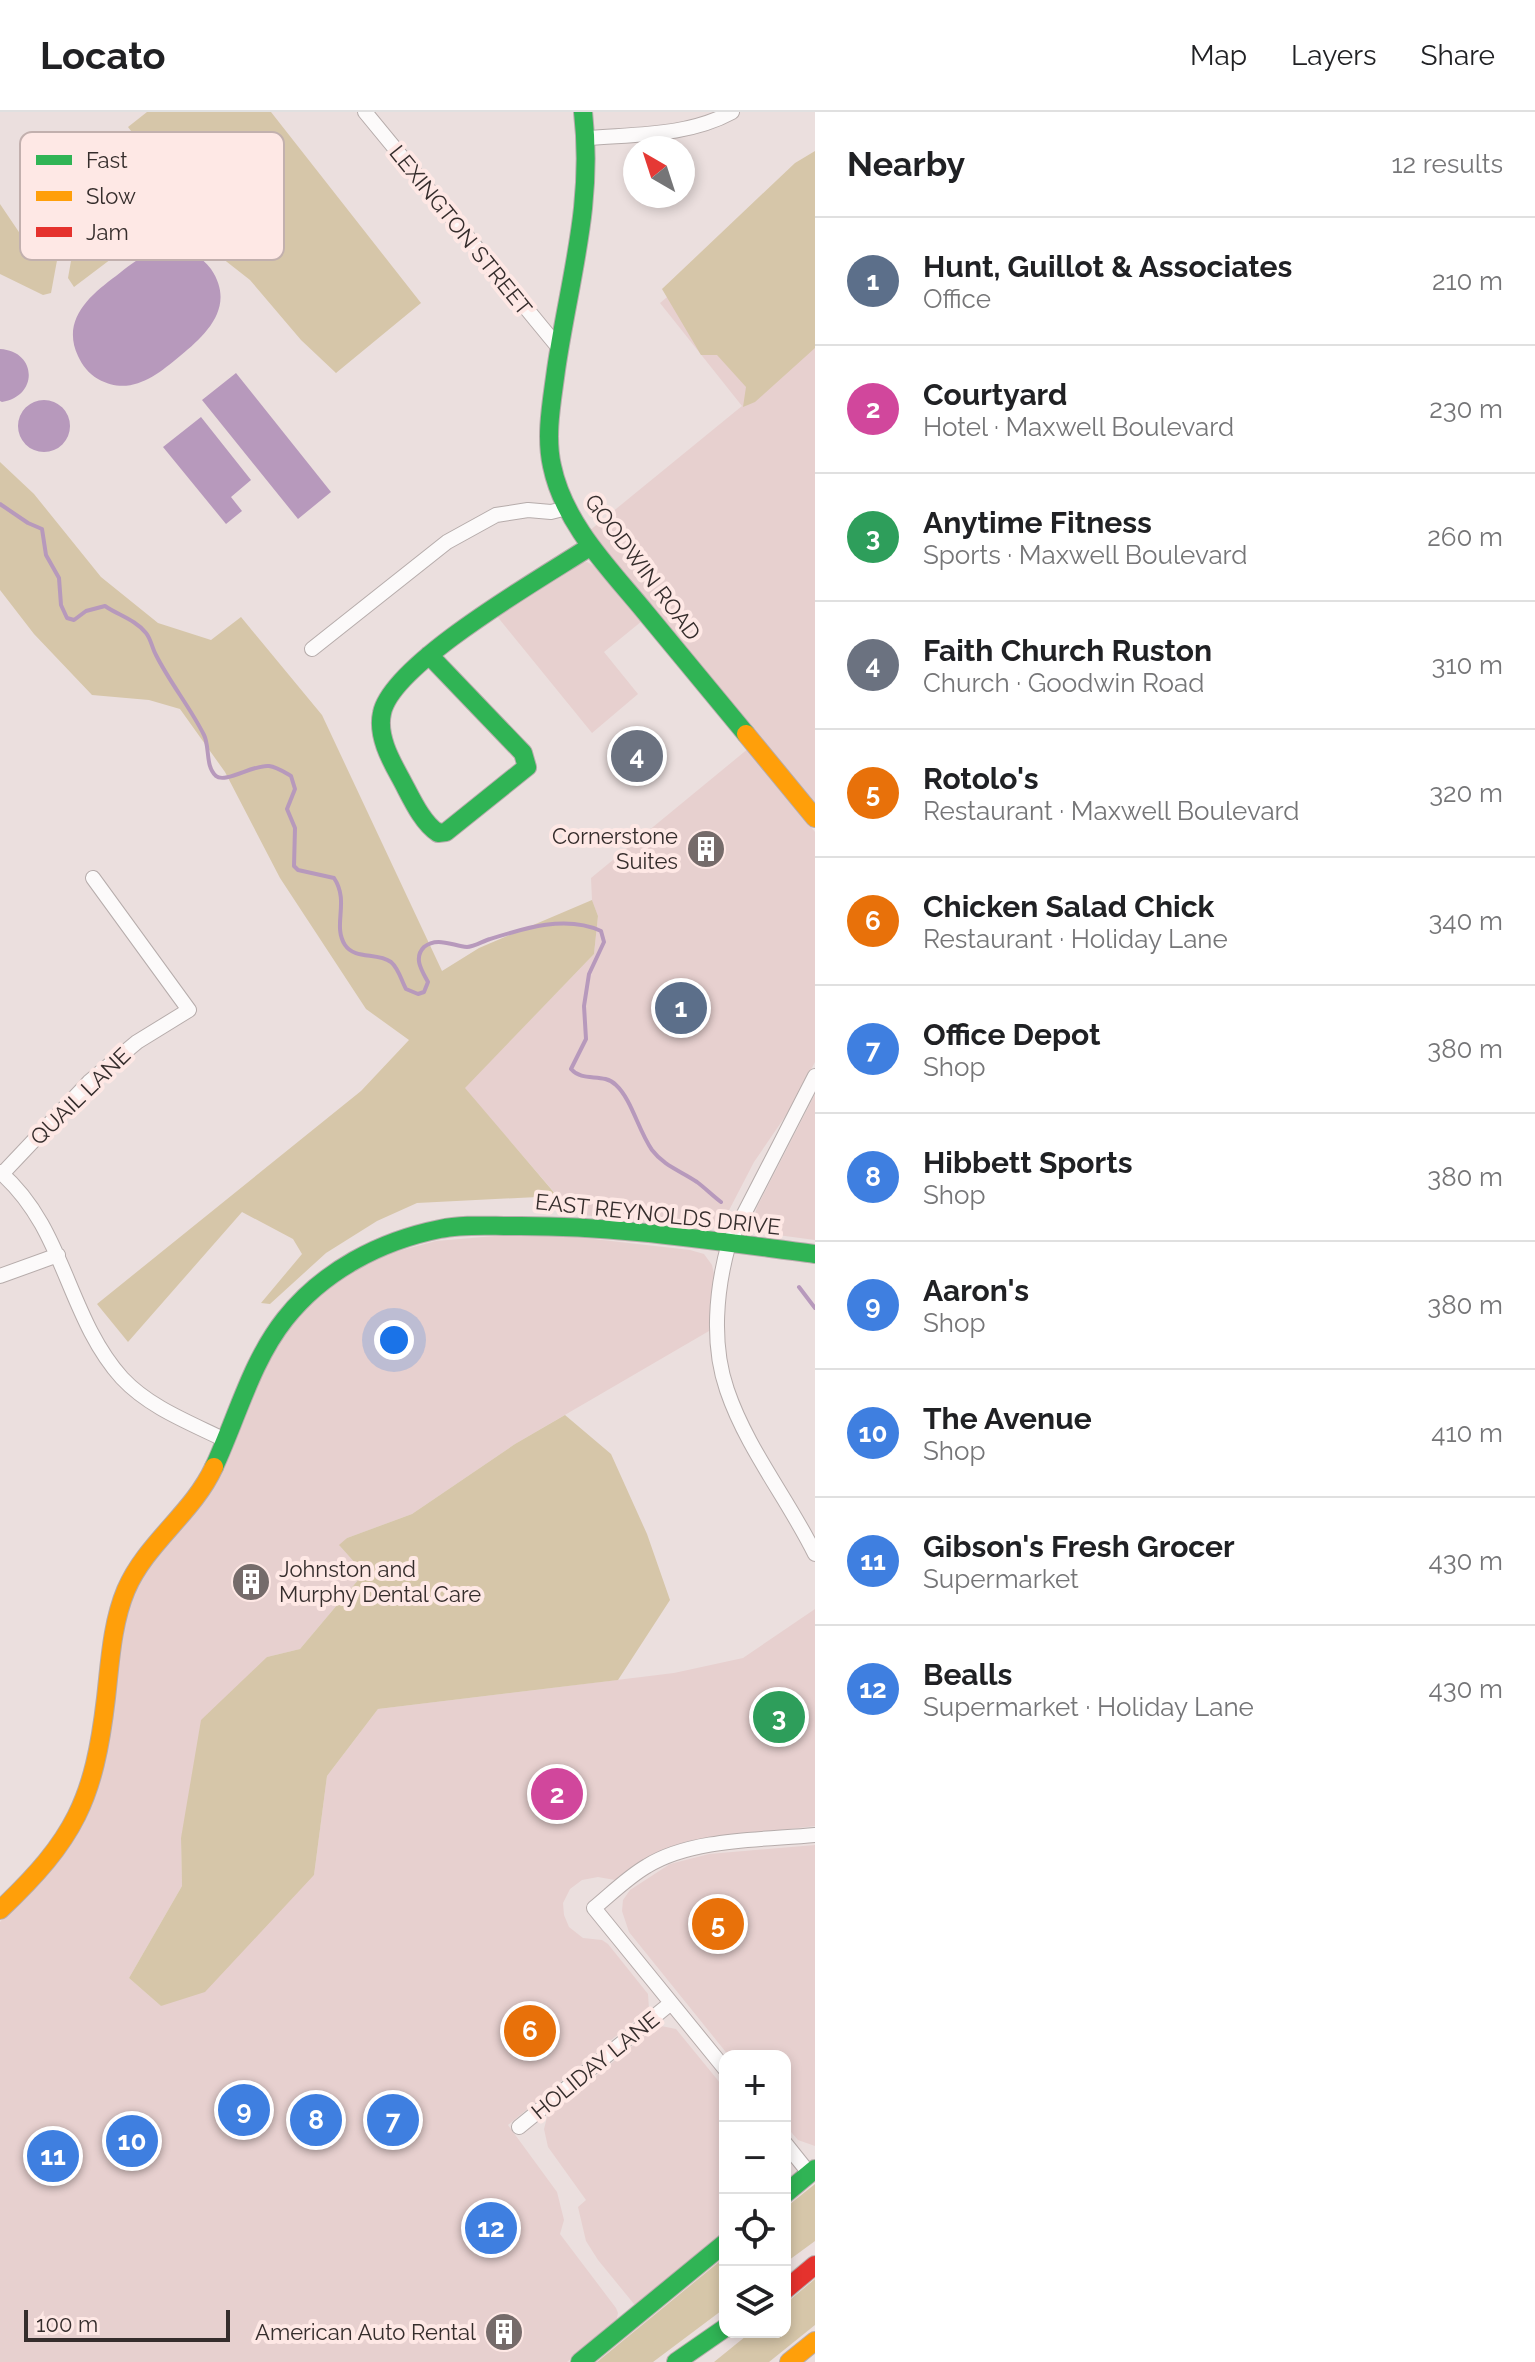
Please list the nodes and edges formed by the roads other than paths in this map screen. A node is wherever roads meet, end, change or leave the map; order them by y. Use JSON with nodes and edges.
{"nodes":[{"id":1,"x":365,"y":112,"type":"edge"},
{"id":2,"x":583,"y":112,"type":"edge"},
{"id":3,"x":732,"y":112,"type":"edge"},
{"id":4,"x":588,"y":138,"type":"junction"},
{"id":5,"x":558,"y":347,"type":"junction"},
{"id":6,"x":567,"y":508,"type":"junction"},
{"id":7,"x":591,"y":546,"type":"junction"},
{"id":8,"x":312,"y":649,"type":"dead end"},
{"id":9,"x":429,"y":655,"type":"junction"},
{"id":10,"x":815,"y":818,"type":"edge"},
{"id":11,"x":93,"y":878,"type":"dead end"},
{"id":12,"x":815,"y":1076,"type":"edge"},
{"id":13,"x":1,"y":1173,"type":"edge"},
{"id":14,"x":729,"y":1243,"type":"junction"},
{"id":15,"x":815,"y":1254,"type":"edge"},
{"id":16,"x":58,"y":1255,"type":"junction"},
{"id":17,"x":0,"y":1276,"type":"edge"},
{"id":18,"x":227,"y":1441,"type":"junction"},
{"id":19,"x":815,"y":1554,"type":"edge"},
{"id":20,"x":815,"y":1835,"type":"edge"},
{"id":21,"x":0,"y":1910,"type":"edge"},
{"id":22,"x":671,"y":2003,"type":"junction"},
{"id":23,"x":719,"y":2062,"type":"edge"},
{"id":24,"x":519,"y":2127,"type":"dead end"},
{"id":25,"x":791,"y":2149,"type":"edge"},
{"id":26,"x":812,"y":2171,"type":"edge"},
{"id":27,"x":791,"y":2189,"type":"edge"},
{"id":28,"x":719,"y":2248,"type":"edge"},
{"id":29,"x":719,"y":2332,"type":"edge"},
{"id":30,"x":726,"y":2338,"type":"edge"},
{"id":31,"x":815,"y":2341,"type":"edge"},
{"id":32,"x":580,"y":2362,"type":"edge"},
{"id":33,"x":676,"y":2362,"type":"edge"},
{"id":34,"x":696,"y":2362,"type":"edge"},
{"id":35,"x":790,"y":2362,"type":"edge"}],
"edges":[{"from":1,"to":5,"type":"street","name":"LEXINGTON STREET"},
{"from":2,"to":4,"type":"main road","name":"GOODWIN ROAD"},
{"from":3,"to":4,"type":"street"},
{"from":4,"to":5,"type":"main road","name":"GOODWIN ROAD"},
{"from":5,"to":6,"type":"main road","name":"GOODWIN ROAD"},
{"from":6,"to":7,"type":"main road","name":"GOODWIN ROAD"},
{"from":6,"to":8,"type":"street"},
{"from":7,"to":9,"type":"main road"},
{"from":7,"to":10,"type":"main road","name":"GOODWIN ROAD"},
{"from":9,"to":9,"type":"main road"},
{"from":11,"to":13,"type":"street","name":"QUAIL LANE"},
{"from":12,"to":14,"type":"street"},
{"from":13,"to":16,"type":"street"},
{"from":14,"to":15,"type":"main road","name":"EAST REYNOLDS DRIVE"},
{"from":14,"to":18,"type":"main road","name":"EAST REYNOLDS DRIVE"},
{"from":14,"to":19,"type":"street"},
{"from":16,"to":17,"type":"street"},
{"from":16,"to":18,"type":"street"},
{"from":18,"to":21,"type":"main road","name":"EAST REYNOLDS DRIVE"},
{"from":20,"to":22,"type":"street"},
{"from":22,"to":23,"type":"street"},
{"from":22,"to":24,"type":"street","name":"HOLIDAY LANE"},
{"from":25,"to":26,"type":"street"},
{"from":26,"to":27,"type":"main road"},
{"from":28,"to":32,"type":"main road"},
{"from":29,"to":33,"type":"main road"},
{"from":30,"to":34,"type":"main road"},
{"from":31,"to":35,"type":"main road"}]}
